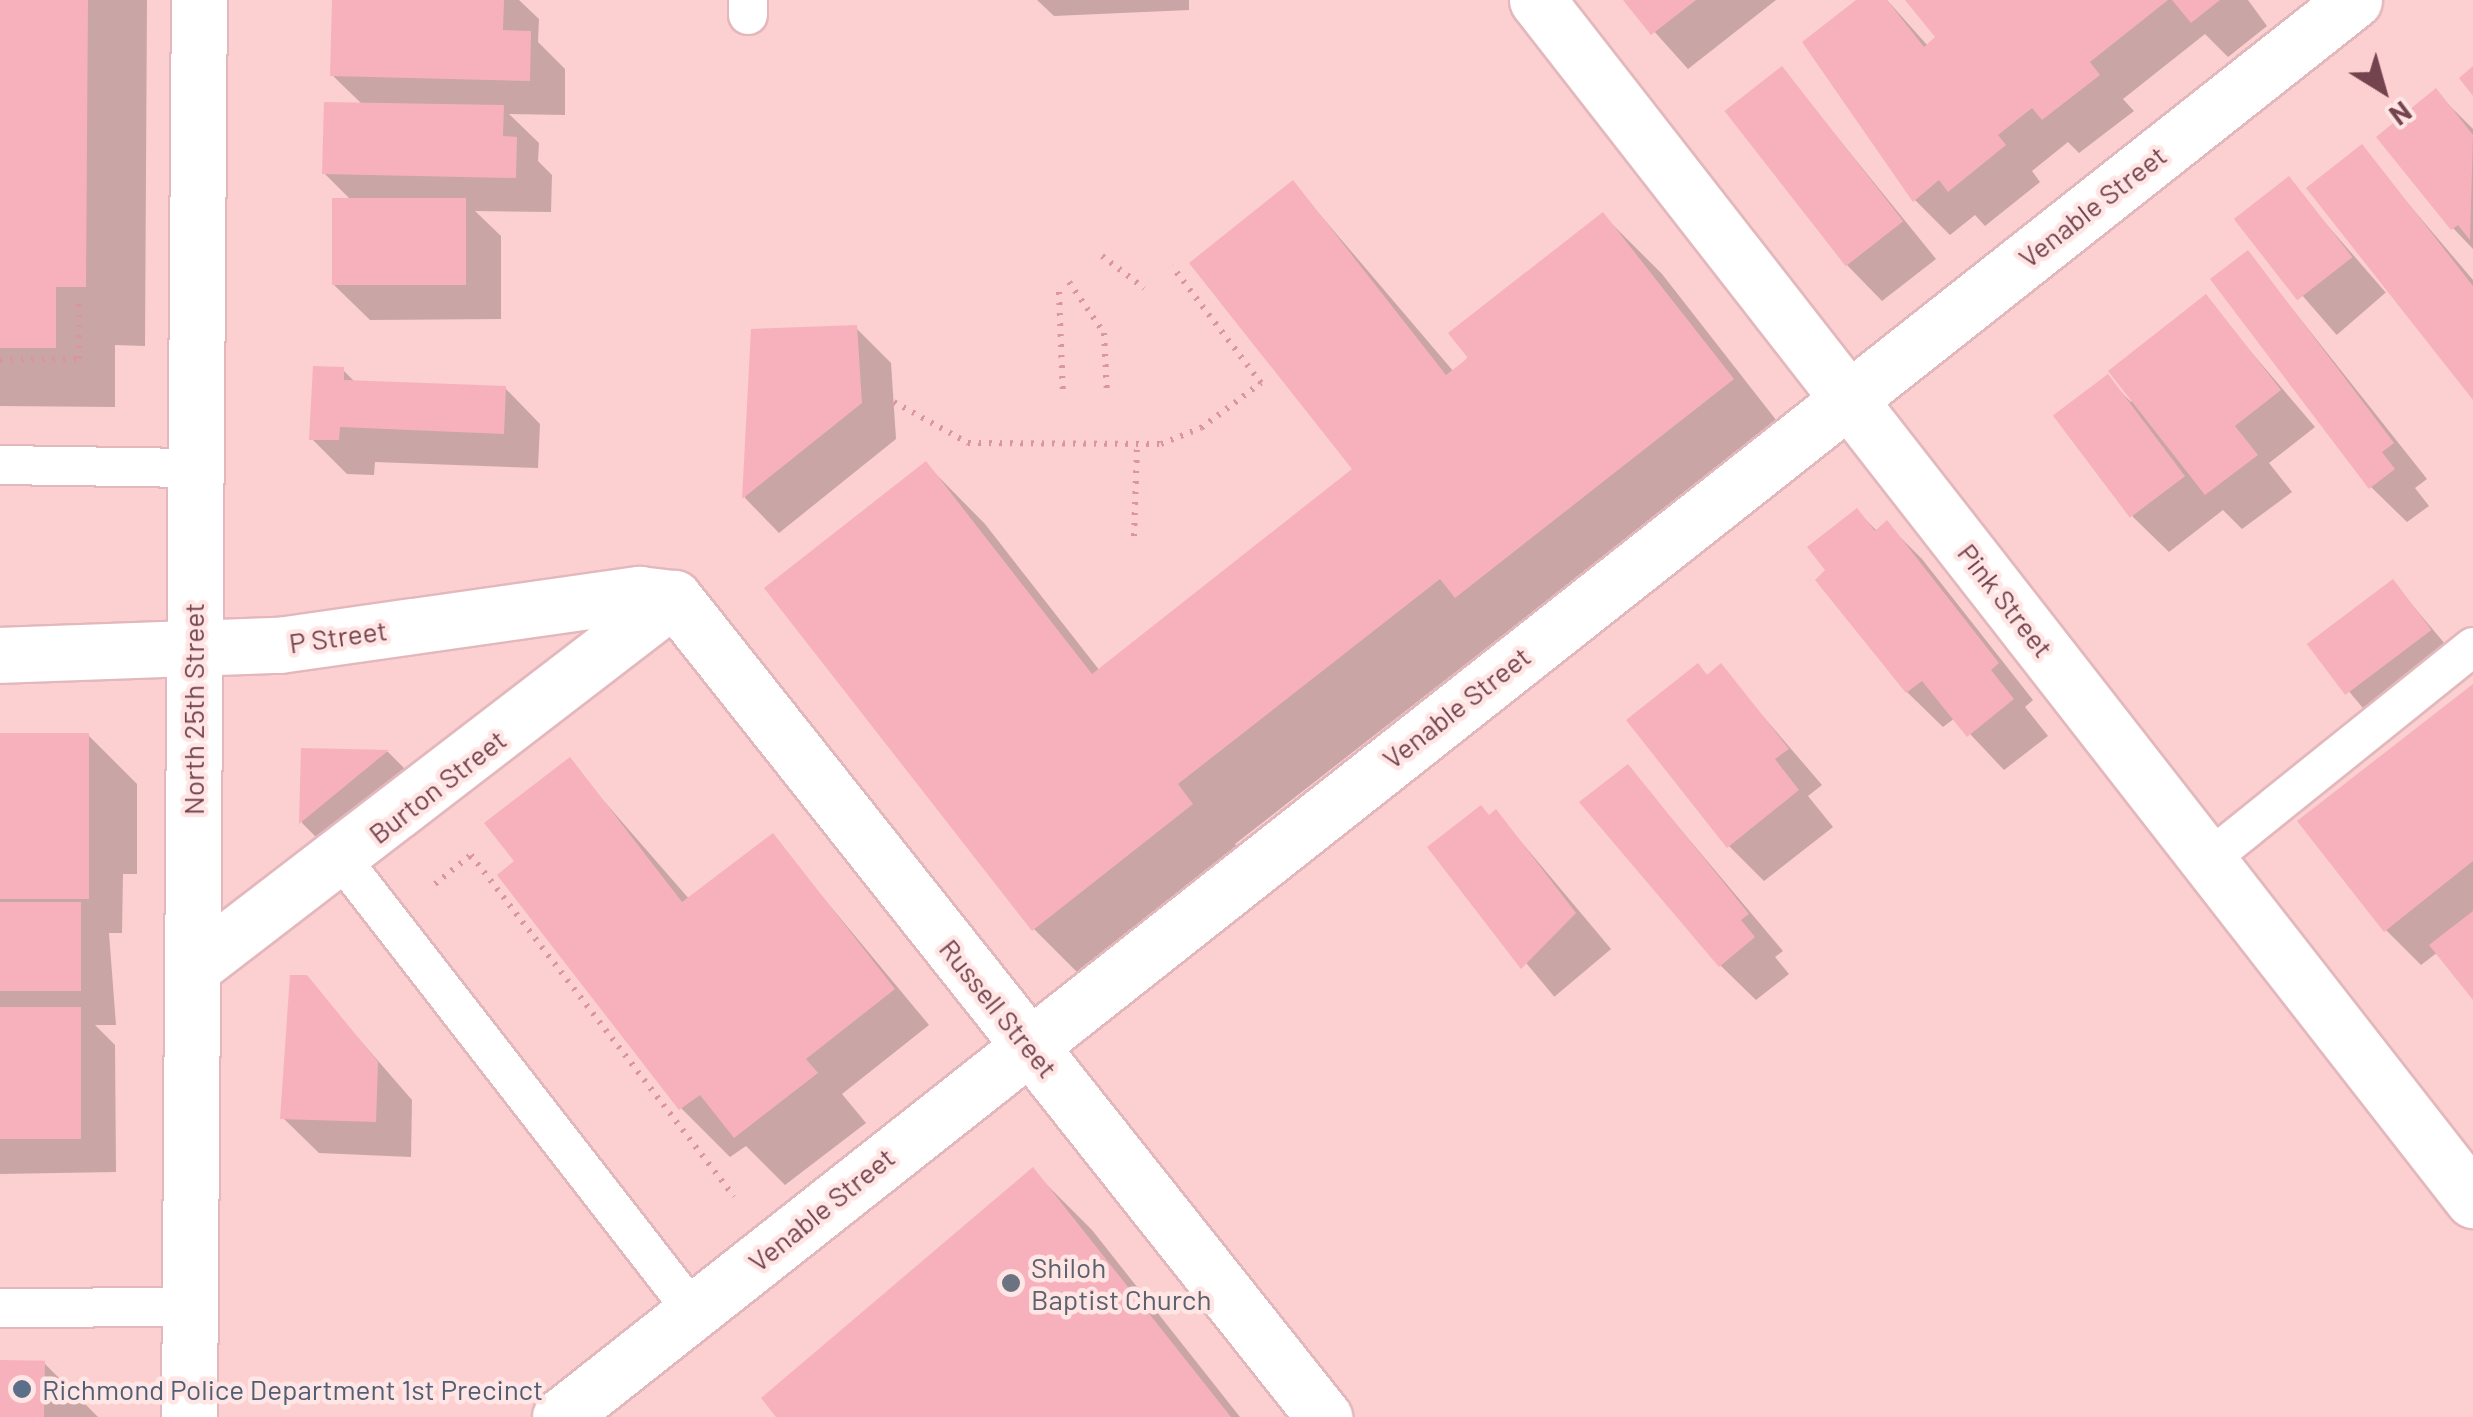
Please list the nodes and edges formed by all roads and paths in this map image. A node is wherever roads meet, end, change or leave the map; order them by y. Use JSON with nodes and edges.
{"nodes":[{"id":1,"x":199,"y":0,"type":"edge"},
{"id":2,"x":1537,"y":0,"type":"edge"},
{"id":3,"x":2354,"y":0,"type":"edge"},
{"id":4,"x":1102,"y":256,"type":"dead end"},
{"id":5,"x":1172,"y":266,"type":"dead end"},
{"id":6,"x":1069,"y":282,"type":"dead end"},
{"id":7,"x":1144,"y":288,"type":"dead end"},
{"id":8,"x":1059,"y":292,"type":"dead end"},
{"id":9,"x":79,"y":304,"type":"dead end"},
{"id":10,"x":0,"y":360,"type":"edge"},
{"id":11,"x":1107,"y":394,"type":"dead end"},
{"id":12,"x":1063,"y":396,"type":"dead end"},
{"id":13,"x":1848,"y":397,"type":"junction"},
{"id":14,"x":894,"y":402,"type":"dead end"},
{"id":15,"x":1137,"y":444,"type":"junction"},
{"id":16,"x":0,"y":465,"type":"edge"},
{"id":17,"x":194,"y":468,"type":"junction"},
{"id":18,"x":1134,"y":536,"type":"dead end"},
{"id":19,"x":674,"y":598,"type":"junction"},
{"id":20,"x":2473,"y":647,"type":"edge"},
{"id":21,"x":192,"y":650,"type":"junction"},
{"id":22,"x":0,"y":655,"type":"edge"},
{"id":23,"x":343,"y":860,"type":"junction"},
{"id":24,"x":2208,"y":860,"type":"junction"},
{"id":25,"x":464,"y":862,"type":"dead end"},
{"id":26,"x":195,"y":966,"type":"junction"},
{"id":27,"x":1028,"y":1044,"type":"junction"},
{"id":28,"x":735,"y":1197,"type":"dead end"},
{"id":29,"x":2473,"y":1200,"type":"edge"},
{"id":30,"x":190,"y":1307,"type":"junction"},
{"id":31,"x":0,"y":1308,"type":"edge"},
{"id":32,"x":693,"y":1311,"type":"junction"},
{"id":33,"x":189,"y":1417,"type":"edge"},
{"id":34,"x":560,"y":1417,"type":"edge"},
{"id":35,"x":1324,"y":1417,"type":"edge"}],
"edges":[{"from":1,"to":17,"type":"street","name":"North 25th Street"},
{"from":2,"to":13,"type":"street","name":"Pink Street"},
{"from":3,"to":13,"type":"street","name":"Venable Street"},
{"from":4,"to":7,"type":"path"},
{"from":5,"to":15,"type":"path"},
{"from":6,"to":11,"type":"path"},
{"from":8,"to":12,"type":"path"},
{"from":9,"to":10,"type":"path"},
{"from":13,"to":24,"type":"street","name":"Pink Street"},
{"from":13,"to":27,"type":"street","name":"Venable Street"},
{"from":14,"to":15,"type":"path"},
{"from":15,"to":18,"type":"path"},
{"from":16,"to":17,"type":"lane"},
{"from":17,"to":21,"type":"street","name":"North 25th Street"},
{"from":19,"to":21,"type":"street","name":"P Street"},
{"from":19,"to":23,"type":"street","name":"Burton Street"},
{"from":19,"to":27,"type":"street","name":"Russell Street"},
{"from":20,"to":24,"type":"lane"},
{"from":21,"to":22,"type":"street","name":"P Street"},
{"from":21,"to":26,"type":"street","name":"North 25th Street"},
{"from":23,"to":26,"type":"street","name":"Burton Street"},
{"from":23,"to":32,"type":"lane"},
{"from":24,"to":29,"type":"street","name":"Pink Street"},
{"from":25,"to":28,"type":"path"},
{"from":26,"to":30,"type":"street","name":"North 25th Street"},
{"from":27,"to":32,"type":"street","name":"Venable Street"},
{"from":27,"to":35,"type":"street","name":"Russell Street"},
{"from":30,"to":31,"type":"lane"},
{"from":30,"to":33,"type":"street","name":"North 25th Street"},
{"from":32,"to":34,"type":"street","name":"Venable Street"}]}
